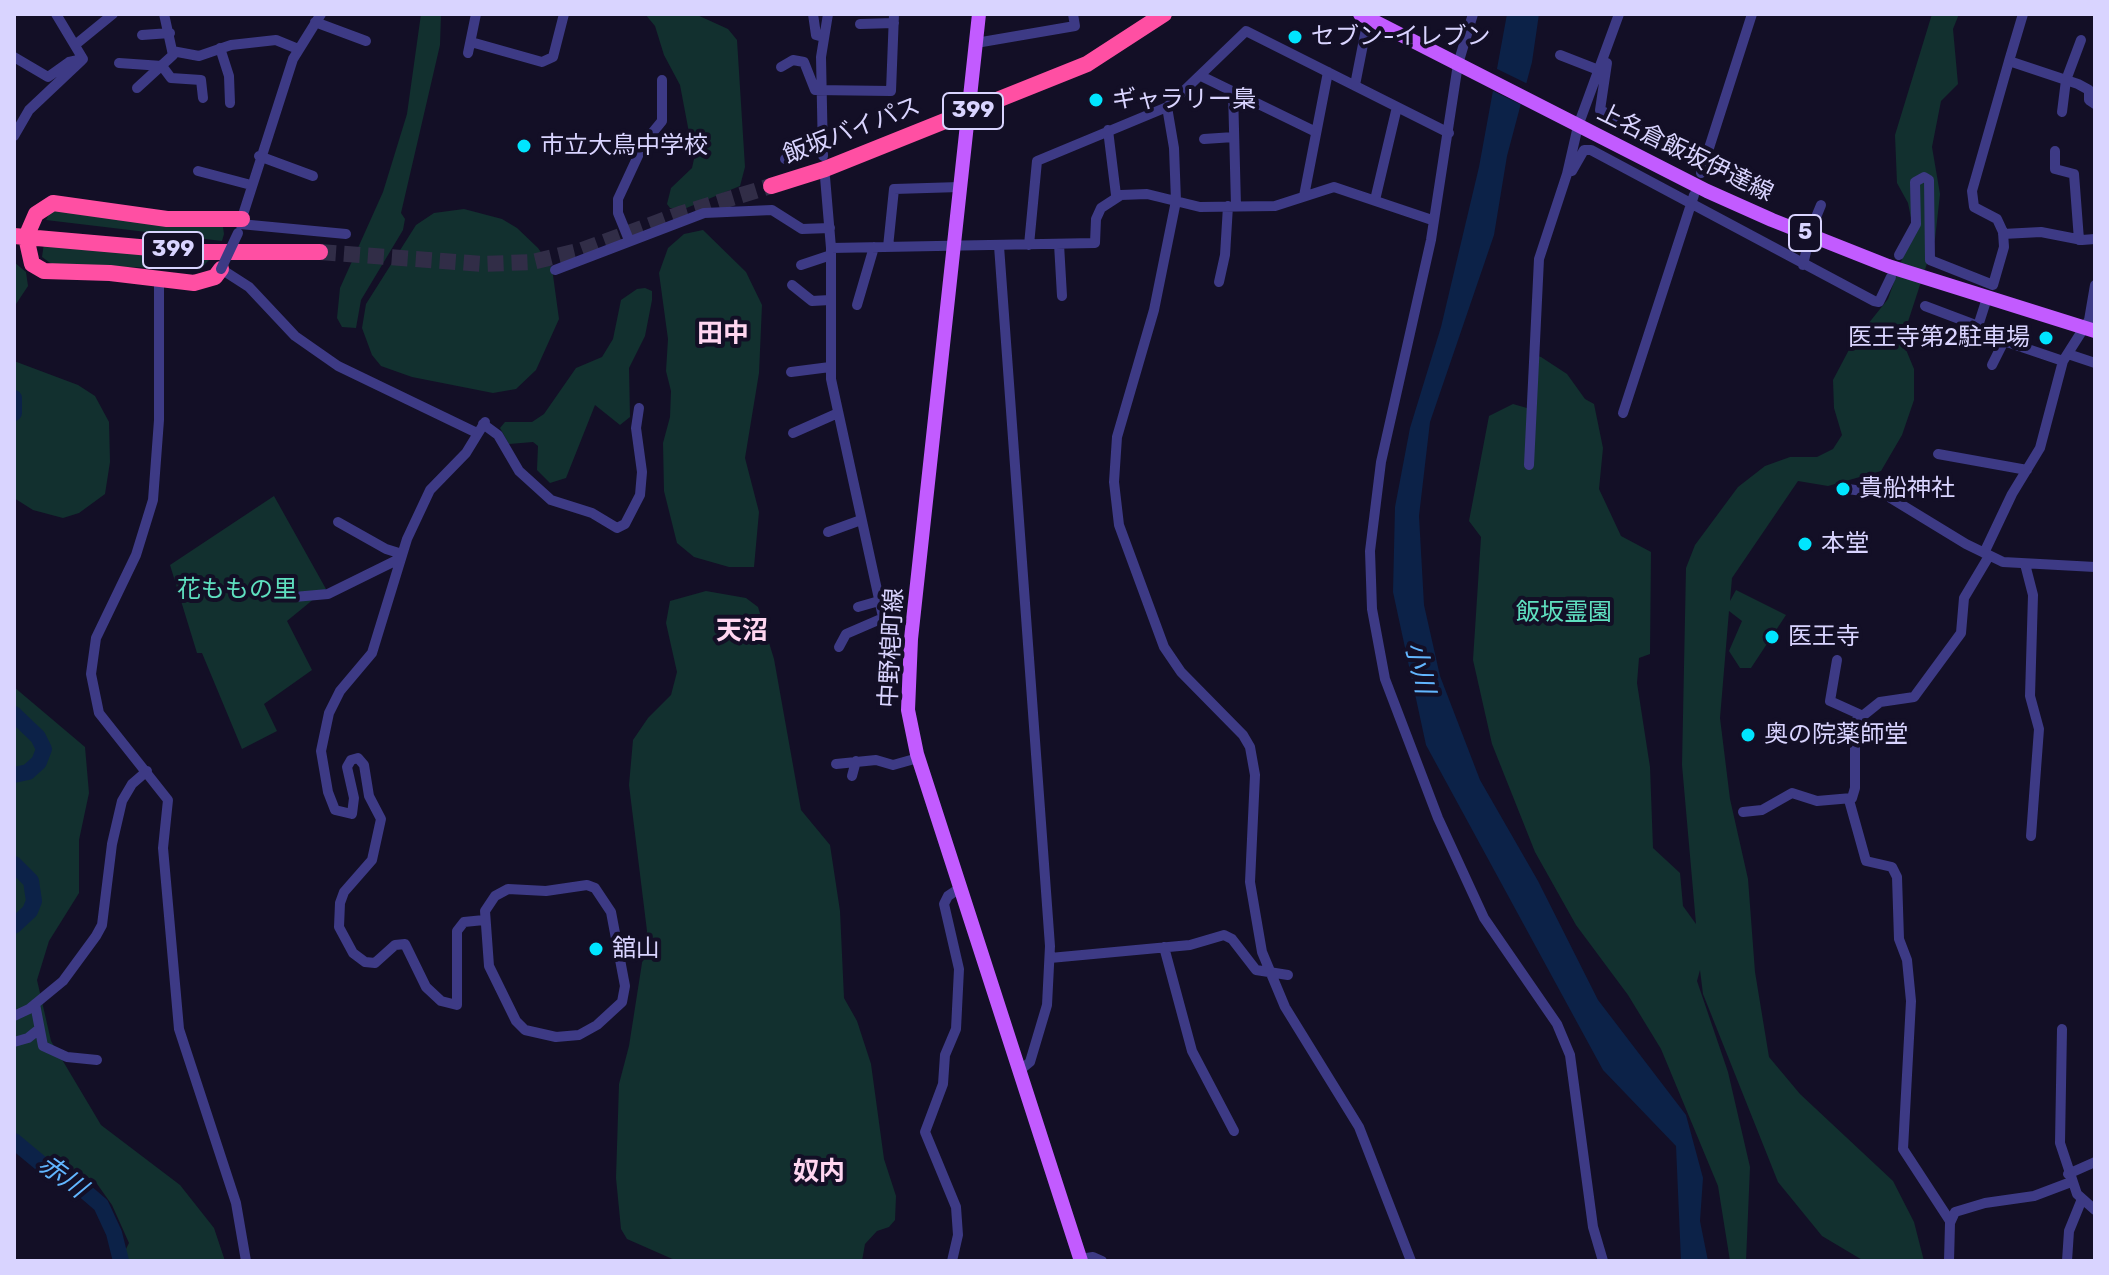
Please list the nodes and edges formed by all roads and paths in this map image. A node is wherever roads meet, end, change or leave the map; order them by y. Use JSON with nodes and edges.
{"nodes":[{"id":1,"x":113,"y":14,"type":"edge"},
{"id":2,"x":164,"y":14,"type":"edge"},
{"id":3,"x":476,"y":14,"type":"edge"},
{"id":4,"x":564,"y":14,"type":"edge"},
{"id":5,"x":813,"y":14,"type":"edge"},
{"id":6,"x":828,"y":14,"type":"edge"},
{"id":7,"x":979,"y":14,"type":"edge"},
{"id":8,"x":1073,"y":14,"type":"edge"},
{"id":9,"x":1164,"y":14,"type":"edge"},
{"id":10,"x":1473,"y":14,"type":"edge"},
{"id":11,"x":1619,"y":14,"type":"edge"},
{"id":12,"x":1752,"y":14,"type":"edge"},
{"id":13,"x":2023,"y":14,"type":"edge"},
{"id":14,"x":1366,"y":15,"type":"edge"},
{"id":15,"x":58,"y":17,"type":"edge"},
{"id":16,"x":318,"y":18,"type":"edge"},
{"id":17,"x":894,"y":18,"type":"edge"},
{"id":18,"x":860,"y":24,"type":"dead end"},
{"id":19,"x":170,"y":33,"type":"junction"},
{"id":20,"x":142,"y":35,"type":"dead end"},
{"id":21,"x":823,"y":37,"type":"junction"},
{"id":22,"x":2081,"y":40,"type":"dead end"},
{"id":23,"x":366,"y":41,"type":"dead end"},
{"id":24,"x":976,"y":43,"type":"junction"},
{"id":25,"x":75,"y":45,"type":"junction"},
{"id":26,"x":220,"y":48,"type":"junction"},
{"id":27,"x":298,"y":49,"type":"junction"},
{"id":28,"x":172,"y":51,"type":"junction"},
{"id":29,"x":1560,"y":55,"type":"dead end"},
{"id":30,"x":14,"y":57,"type":"edge"},
{"id":31,"x":83,"y":59,"type":"junction"},
{"id":32,"x":1605,"y":59,"type":"junction"},
{"id":33,"x":2009,"y":61,"type":"junction"},
{"id":34,"x":119,"y":63,"type":"dead end"},
{"id":35,"x":1462,"y":65,"type":"junction"},
{"id":36,"x":162,"y":66,"type":"junction"},
{"id":37,"x":781,"y":67,"type":"dead end"},
{"id":38,"x":1601,"y":71,"type":"junction"},
{"id":39,"x":1328,"y":72,"type":"junction"},
{"id":40,"x":1201,"y":76,"type":"junction"},
{"id":41,"x":662,"y":80,"type":"dead end"},
{"id":42,"x":2066,"y":80,"type":"junction"},
{"id":43,"x":1355,"y":85,"type":"junction"},
{"id":44,"x":137,"y":88,"type":"dead end"},
{"id":45,"x":821,"y":90,"type":"junction"},
{"id":46,"x":1233,"y":91,"type":"junction"},
{"id":47,"x":203,"y":98,"type":"dead end"},
{"id":48,"x":230,"y":103,"type":"dead end"},
{"id":49,"x":2095,"y":104,"type":"edge"},
{"id":50,"x":1167,"y":107,"type":"junction"},
{"id":51,"x":1397,"y":107,"type":"junction"},
{"id":52,"x":969,"y":112,"type":"junction"},
{"id":53,"x":2062,"y":112,"type":"dead end"},
{"id":54,"x":1578,"y":126,"type":"junction"},
{"id":55,"x":1108,"y":130,"type":"junction"},
{"id":56,"x":1316,"y":132,"type":"junction"},
{"id":57,"x":1449,"y":133,"type":"junction"},
{"id":58,"x":14,"y":136,"type":"edge"},
{"id":59,"x":1234,"y":137,"type":"junction"},
{"id":60,"x":1204,"y":139,"type":"dead end"},
{"id":61,"x":821,"y":141,"type":"junction"},
{"id":62,"x":2055,"y":151,"type":"dead end"},
{"id":63,"x":259,"y":156,"type":"junction"},
{"id":64,"x":823,"y":156,"type":"dead end"},
{"id":65,"x":785,"y":159,"type":"dead end"},
{"id":66,"x":198,"y":171,"type":"dead end"},
{"id":67,"x":1567,"y":174,"type":"junction"},
{"id":68,"x":313,"y":176,"type":"dead end"},
{"id":69,"x":825,"y":177,"type":"dead end"},
{"id":70,"x":251,"y":185,"type":"junction"},
{"id":71,"x":771,"y":186,"type":"tunnel mouth"},
{"id":72,"x":960,"y":187,"type":"junction"},
{"id":73,"x":1116,"y":195,"type":"junction"},
{"id":74,"x":1304,"y":196,"type":"junction"},
{"id":75,"x":1692,"y":199,"type":"junction"},
{"id":76,"x":1375,"y":200,"type":"junction"},
{"id":77,"x":1176,"y":201,"type":"junction"},
{"id":78,"x":1821,"y":205,"type":"dead end"},
{"id":79,"x":1232,"y":206,"type":"junction"},
{"id":80,"x":1432,"y":220,"type":"junction"},
{"id":81,"x":1814,"y":222,"type":"dead end"},
{"id":82,"x":240,"y":225,"type":"junction"},
{"id":83,"x":830,"y":228,"type":"junction"},
{"id":84,"x":346,"y":234,"type":"dead end"},
{"id":85,"x":2003,"y":234,"type":"junction"},
{"id":86,"x":20,"y":236,"type":"edge"},
{"id":87,"x":2095,"y":239,"type":"edge"},
{"id":88,"x":629,"y":240,"type":"junction"},
{"id":89,"x":2079,"y":240,"type":"junction"},
{"id":90,"x":1059,"y":244,"type":"junction"},
{"id":91,"x":1029,"y":245,"type":"junction"},
{"id":92,"x":954,"y":246,"type":"junction"},
{"id":93,"x":999,"y":246,"type":"junction"},
{"id":94,"x":874,"y":247,"type":"junction"},
{"id":95,"x":888,"y":247,"type":"junction"},
{"id":96,"x":831,"y":251,"type":"junction"},
{"id":97,"x":320,"y":252,"type":"tunnel mouth"},
{"id":98,"x":1806,"y":252,"type":"dead end"},
{"id":99,"x":1899,"y":255,"type":"dead end"},
{"id":100,"x":801,"y":265,"type":"dead end"},
{"id":101,"x":1803,"y":265,"type":"junction"},
{"id":102,"x":221,"y":269,"type":"junction"},
{"id":103,"x":555,"y":270,"type":"dead end"},
{"id":104,"x":1891,"y":277,"type":"dead end"},
{"id":105,"x":159,"y":278,"type":"junction"},
{"id":106,"x":1219,"y":282,"type":"dead end"},
{"id":107,"x":792,"y":285,"type":"dead end"},
{"id":108,"x":2095,"y":285,"type":"edge"},
{"id":109,"x":1062,"y":296,"type":"dead end"},
{"id":110,"x":1987,"y":298,"type":"junction"},
{"id":111,"x":830,"y":300,"type":"junction"},
{"id":112,"x":857,"y":305,"type":"dead end"},
{"id":113,"x":1925,"y":306,"type":"dead end"},
{"id":114,"x":2091,"y":325,"type":"edge"},
{"id":115,"x":1978,"y":326,"type":"junction"},
{"id":116,"x":2004,"y":341,"type":"junction"},
{"id":117,"x":2066,"y":358,"type":"junction"},
{"id":118,"x":2095,"y":363,"type":"edge"},
{"id":119,"x":1992,"y":365,"type":"dead end"},
{"id":120,"x":830,"y":367,"type":"junction"},
{"id":121,"x":791,"y":372,"type":"dead end"},
{"id":122,"x":639,"y":408,"type":"dead end"},
{"id":123,"x":838,"y":413,"type":"junction"},
{"id":124,"x":1623,"y":413,"type":"dead end"},
{"id":125,"x":482,"y":427,"type":"junction"},
{"id":126,"x":793,"y":433,"type":"dead end"},
{"id":127,"x":1938,"y":454,"type":"dead end"},
{"id":128,"x":1529,"y":465,"type":"dead end"},
{"id":129,"x":2027,"y":470,"type":"junction"},
{"id":130,"x":1848,"y":489,"type":"dead end"},
{"id":131,"x":861,"y":520,"type":"junction"},
{"id":132,"x":338,"y":522,"type":"dead end"},
{"id":133,"x":828,"y":532,"type":"dead end"},
{"id":134,"x":1986,"y":555,"type":"junction"},
{"id":135,"x":401,"y":556,"type":"junction"},
{"id":136,"x":2025,"y":564,"type":"junction"},
{"id":137,"x":2095,"y":567,"type":"edge"},
{"id":138,"x":268,"y":591,"type":"dead end"},
{"id":139,"x":879,"y":601,"type":"junction"},
{"id":140,"x":858,"y":607,"type":"dead end"},
{"id":141,"x":883,"y":618,"type":"junction"},
{"id":142,"x":839,"y":647,"type":"dead end"},
{"id":143,"x":910,"y":647,"type":"junction"},
{"id":144,"x":890,"y":649,"type":"junction"},
{"id":145,"x":1837,"y":660,"type":"dead end"},
{"id":146,"x":893,"y":663,"type":"dead end"},
{"id":147,"x":1861,"y":715,"type":"junction"},
{"id":148,"x":918,"y":758,"type":"junction"},
{"id":149,"x":856,"y":761,"type":"junction"},
{"id":150,"x":836,"y":764,"type":"dead end"},
{"id":151,"x":147,"y":771,"type":"junction"},
{"id":152,"x":852,"y":776,"type":"dead end"},
{"id":153,"x":1849,"y":800,"type":"junction"},
{"id":154,"x":1743,"y":812,"type":"dead end"},
{"id":155,"x":2031,"y":836,"type":"dead end"},
{"id":156,"x":960,"y":888,"type":"junction"},
{"id":157,"x":484,"y":920,"type":"junction"},
{"id":158,"x":1164,"y":947,"type":"junction"},
{"id":159,"x":1050,"y":958,"type":"junction"},
{"id":160,"x":1269,"y":973,"type":"junction"},
{"id":161,"x":1288,"y":975,"type":"dead end"},
{"id":162,"x":35,"y":1004,"type":"junction"},
{"id":163,"x":14,"y":1016,"type":"edge"},
{"id":164,"x":2062,"y":1029,"type":"dead end"},
{"id":165,"x":38,"y":1030,"type":"junction"},
{"id":166,"x":14,"y":1042,"type":"edge"},
{"id":167,"x":97,"y":1060,"type":"dead end"},
{"id":168,"x":1019,"y":1071,"type":"junction"},
{"id":169,"x":1234,"y":1131,"type":"dead end"},
{"id":170,"x":2095,"y":1162,"type":"edge"},
{"id":171,"x":2069,"y":1178,"type":"junction"},
{"id":172,"x":2082,"y":1199,"type":"junction"},
{"id":173,"x":2095,"y":1210,"type":"edge"},
{"id":174,"x":1950,"y":1221,"type":"junction"},
{"id":175,"x":1081,"y":1260,"type":"edge"},
{"id":176,"x":246,"y":1261,"type":"edge"},
{"id":177,"x":952,"y":1261,"type":"edge"},
{"id":178,"x":1102,"y":1261,"type":"edge"},
{"id":179,"x":1411,"y":1261,"type":"edge"},
{"id":180,"x":1603,"y":1261,"type":"edge"},
{"id":181,"x":1949,"y":1261,"type":"edge"},
{"id":182,"x":2067,"y":1261,"type":"edge"}],
"edges":[{"from":1,"to":25,"type":"street"},
{"from":2,"to":19,"type":"street"},
{"from":3,"to":4,"type":"street"},
{"from":5,"to":21,"type":"street"},
{"from":6,"to":21,"type":"street"},
{"from":7,"to":24,"type":"main road","name":"中野梍町線"},
{"from":8,"to":24,"type":"street"},
{"from":9,"to":52,"type":"highway","name":"飯坂バイパス","number":"399"},
{"from":10,"to":35,"type":"street"},
{"from":11,"to":32,"type":"street"},
{"from":12,"to":32,"type":"street"},
{"from":13,"to":33,"type":"street"},
{"from":14,"to":35,"type":"main road","name":"上名倉飯坂伊達線","number":"5"},
{"from":14,"to":43,"type":"street"},
{"from":15,"to":25,"type":"street"},
{"from":16,"to":23,"type":"street"},
{"from":16,"to":27,"type":"street"},
{"from":17,"to":18,"type":"street"},
{"from":17,"to":45,"type":"street"},
{"from":19,"to":20,"type":"street"},
{"from":19,"to":28,"type":"street"},
{"from":21,"to":45,"type":"street"},
{"from":22,"to":42,"type":"street"},
{"from":24,"to":52,"type":"main road","name":"中野梍町線"},
{"from":25,"to":31,"type":"street"},
{"from":26,"to":27,"type":"street"},
{"from":26,"to":28,"type":"street"},
{"from":26,"to":48,"type":"street"},
{"from":27,"to":63,"type":"street"},
{"from":28,"to":36,"type":"street"},
{"from":29,"to":38,"type":"street"},
{"from":30,"to":31,"type":"street"},
{"from":31,"to":58,"type":"street"},
{"from":32,"to":38,"type":"street"},
{"from":33,"to":42,"type":"street"},
{"from":33,"to":85,"type":"street"},
{"from":34,"to":36,"type":"street"},
{"from":35,"to":54,"type":"main road","name":"上名倉飯坂伊達線","number":"5"},
{"from":35,"to":57,"type":"street"},
{"from":36,"to":44,"type":"street"},
{"from":36,"to":47,"type":"street"},
{"from":37,"to":45,"type":"street"},
{"from":38,"to":54,"type":"street"},
{"from":39,"to":40,"type":"street"},
{"from":39,"to":43,"type":"street"},
{"from":39,"to":56,"type":"street"},
{"from":40,"to":46,"type":"street"},
{"from":40,"to":50,"type":"street"},
{"from":41,"to":88,"type":"street"},
{"from":42,"to":49,"type":"street"},
{"from":42,"to":53,"type":"street"},
{"from":43,"to":51,"type":"street"},
{"from":45,"to":61,"type":"street"},
{"from":46,"to":56,"type":"street"},
{"from":46,"to":59,"type":"street"},
{"from":50,"to":55,"type":"street"},
{"from":50,"to":77,"type":"street"},
{"from":51,"to":57,"type":"street"},
{"from":51,"to":76,"type":"street"},
{"from":52,"to":71,"type":"highway","name":"飯坂バイパス","number":"399"},
{"from":52,"to":72,"type":"main road","name":"中野梍町線"},
{"from":54,"to":67,"type":"street"},
{"from":54,"to":110,"type":"main road","name":"上名倉飯坂伊達線","number":"5"},
{"from":55,"to":73,"type":"street"},
{"from":55,"to":91,"type":"street"},
{"from":56,"to":74,"type":"street"},
{"from":57,"to":80,"type":"street"},
{"from":59,"to":60,"type":"street"},
{"from":59,"to":79,"type":"street"},
{"from":61,"to":64,"type":"street"},
{"from":61,"to":65,"type":"street"},
{"from":62,"to":89,"type":"street"},
{"from":63,"to":68,"type":"street"},
{"from":63,"to":70,"type":"street"},
{"from":66,"to":70,"type":"street"},
{"from":67,"to":75,"type":"street"},
{"from":67,"to":128,"type":"street"},
{"from":69,"to":83,"type":"street"},
{"from":70,"to":82,"type":"street"},
{"from":72,"to":92,"type":"main road","name":"中野梍町線"},
{"from":72,"to":95,"type":"street"},
{"from":73,"to":77,"type":"street"},
{"from":73,"to":90,"type":"street"},
{"from":74,"to":76,"type":"street"},
{"from":74,"to":79,"type":"street"},
{"from":75,"to":101,"type":"street"},
{"from":75,"to":124,"type":"street"},
{"from":76,"to":80,"type":"street"},
{"from":77,"to":79,"type":"street"},
{"from":77,"to":160,"type":"street"},
{"from":78,"to":81,"type":"street"},
{"from":79,"to":106,"type":"street"},
{"from":80,"to":180,"type":"street"},
{"from":82,"to":84,"type":"street"},
{"from":82,"to":86,"type":"highway"},
{"from":82,"to":102,"type":"street","bridge":true},
{"from":83,"to":88,"type":"street"},
{"from":83,"to":96,"type":"street"},
{"from":85,"to":89,"type":"street"},
{"from":85,"to":99,"type":"street"},
{"from":86,"to":97,"type":"highway","number":"399"},
{"from":86,"to":105,"type":"highway"},
{"from":87,"to":89,"type":"street"},
{"from":88,"to":103,"type":"street"},
{"from":90,"to":91,"type":"street"},
{"from":90,"to":109,"type":"street"},
{"from":91,"to":93,"type":"street"},
{"from":92,"to":93,"type":"street"},
{"from":92,"to":95,"type":"street"},
{"from":92,"to":143,"type":"main road","name":"中野梍町線"},
{"from":93,"to":159,"type":"street"},
{"from":94,"to":95,"type":"street"},
{"from":94,"to":96,"type":"street"},
{"from":94,"to":112,"type":"street"},
{"from":96,"to":100,"type":"street"},
{"from":96,"to":111,"type":"street"},
{"from":98,"to":101,"type":"street"},
{"from":101,"to":104,"type":"street"},
{"from":102,"to":105,"type":"highway"},
{"from":102,"to":125,"type":"street"},
{"from":105,"to":151,"type":"street"},
{"from":107,"to":111,"type":"street"},
{"from":108,"to":114,"type":"street"},
{"from":110,"to":114,"type":"main road","name":"上名倉飯坂伊達線","number":"5"},
{"from":110,"to":115,"type":"street"},
{"from":111,"to":120,"type":"street"},
{"from":113,"to":115,"type":"street"},
{"from":114,"to":117,"type":"street"},
{"from":115,"to":116,"type":"street"},
{"from":116,"to":117,"type":"street"},
{"from":116,"to":119,"type":"street"},
{"from":117,"to":118,"type":"street"},
{"from":117,"to":129,"type":"street"},
{"from":120,"to":121,"type":"street"},
{"from":120,"to":123,"type":"street"},
{"from":122,"to":125,"type":"street"},
{"from":123,"to":126,"type":"street"},
{"from":123,"to":131,"type":"street"},
{"from":125,"to":135,"type":"street"},
{"from":127,"to":129,"type":"street"},
{"from":129,"to":134,"type":"street"},
{"from":130,"to":134,"type":"street"},
{"from":131,"to":133,"type":"street"},
{"from":131,"to":139,"type":"street"},
{"from":132,"to":135,"type":"street"},
{"from":134,"to":136,"type":"street"},
{"from":134,"to":147,"type":"street"},
{"from":135,"to":138,"type":"street"},
{"from":135,"to":157,"type":"street"},
{"from":136,"to":137,"type":"street"},
{"from":136,"to":155,"type":"street"},
{"from":139,"to":140,"type":"street"},
{"from":139,"to":141,"type":"street"},
{"from":141,"to":142,"type":"street"},
{"from":141,"to":144,"type":"street"},
{"from":143,"to":144,"type":"street"},
{"from":143,"to":148,"type":"main road","name":"中野梍町線"},
{"from":144,"to":146,"type":"street"},
{"from":145,"to":147,"type":"street"},
{"from":147,"to":153,"type":"street"},
{"from":148,"to":149,"type":"street"},
{"from":148,"to":156,"type":"main road","name":"中野梍町線"},
{"from":149,"to":150,"type":"street"},
{"from":149,"to":152,"type":"street"},
{"from":151,"to":162,"type":"street"},
{"from":151,"to":176,"type":"street"},
{"from":153,"to":154,"type":"street"},
{"from":153,"to":174,"type":"street"},
{"from":156,"to":168,"type":"main road","name":"中野梍町線"},
{"from":156,"to":177,"type":"street"},
{"from":157,"to":157,"type":"street"},
{"from":158,"to":159,"type":"street"},
{"from":158,"to":160,"type":"street"},
{"from":158,"to":169,"type":"street"},
{"from":159,"to":168,"type":"street"},
{"from":160,"to":161,"type":"street"},
{"from":160,"to":179,"type":"street"},
{"from":162,"to":163,"type":"street"},
{"from":162,"to":165,"type":"street"},
{"from":164,"to":171,"type":"street"},
{"from":165,"to":166,"type":"street"},
{"from":165,"to":167,"type":"street"},
{"from":168,"to":175,"type":"main road","name":"中野梍町線"},
{"from":170,"to":171,"type":"street"},
{"from":171,"to":172,"type":"street"},
{"from":171,"to":174,"type":"street"},
{"from":172,"to":173,"type":"street"},
{"from":172,"to":182,"type":"street"},
{"from":174,"to":181,"type":"street"},
{"from":175,"to":178,"type":"street"}]}
